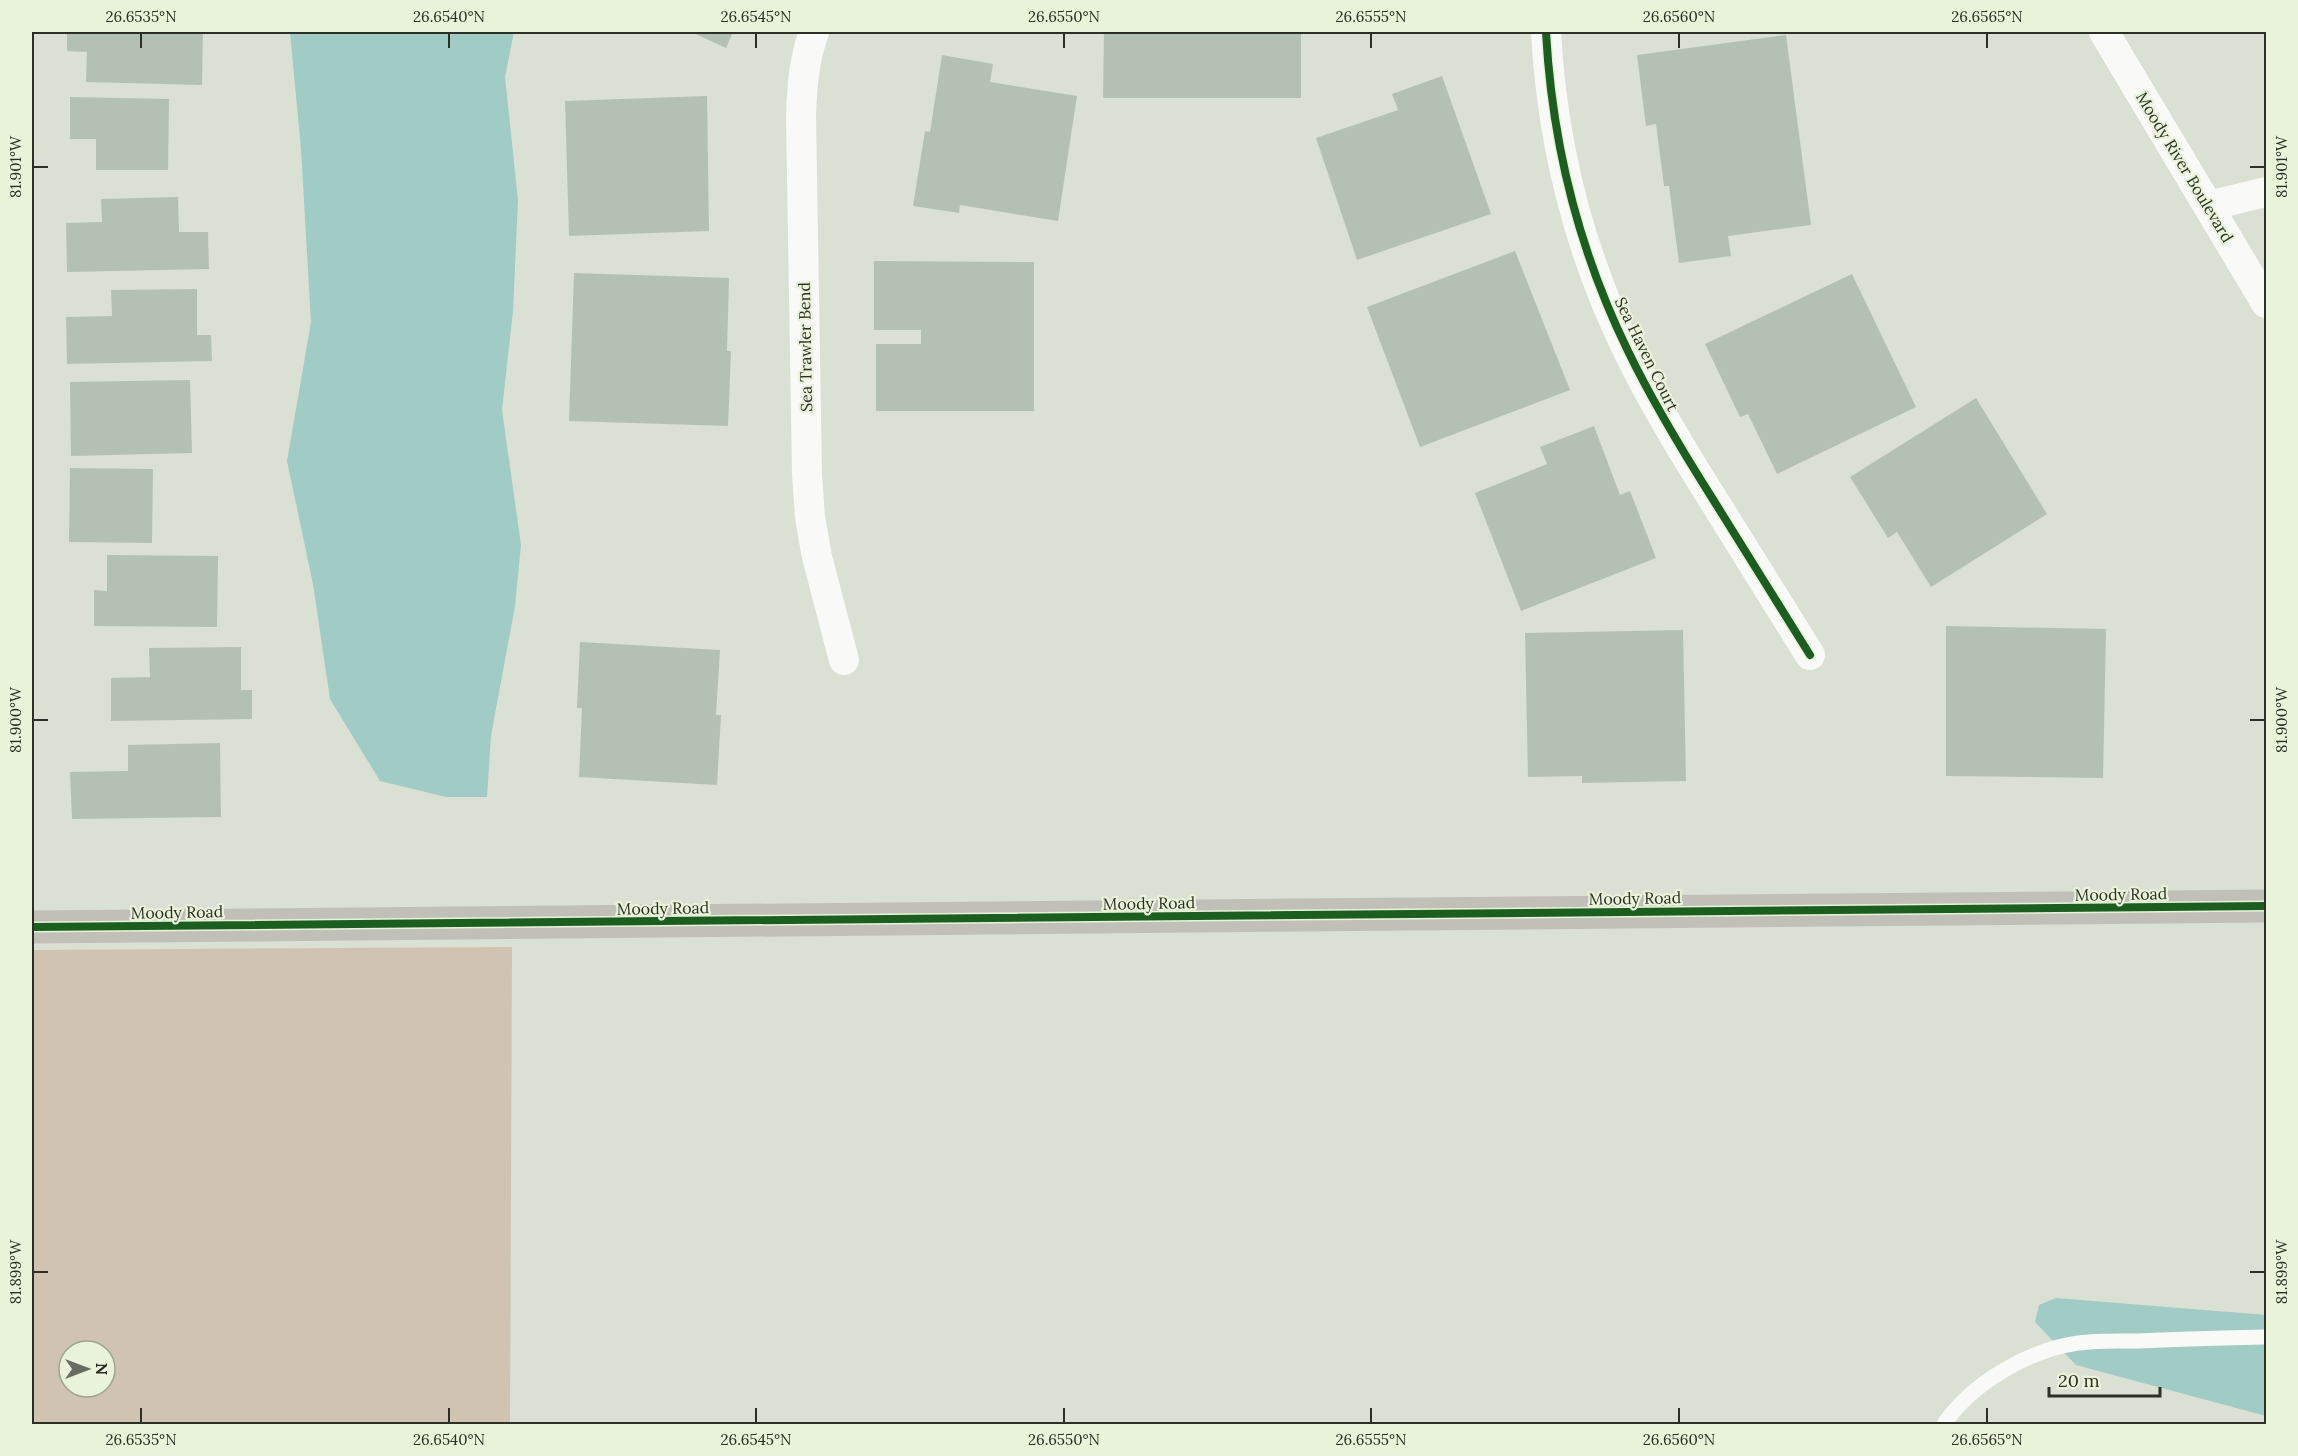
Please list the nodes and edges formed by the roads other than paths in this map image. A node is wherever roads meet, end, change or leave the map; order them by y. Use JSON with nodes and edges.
{"nodes":[{"id":1,"x":814,"y":32,"type":"edge"},
{"id":2,"x":1546,"y":32,"type":"edge"},
{"id":3,"x":2104,"y":32,"type":"edge"},
{"id":4,"x":2266,"y":192,"type":"edge"},
{"id":5,"x":2208,"y":206,"type":"junction"},
{"id":6,"x":2266,"y":303,"type":"edge"},
{"id":7,"x":1810,"y":655,"type":"dead end"},
{"id":8,"x":844,"y":660,"type":"dead end"},
{"id":9,"x":2266,"y":906,"type":"edge"},
{"id":10,"x":32,"y":927,"type":"edge"},
{"id":11,"x":2266,"y":1336,"type":"edge"},
{"id":12,"x":1944,"y":1425,"type":"edge"}],
"edges":[{"from":1,"to":8,"type":"street","name":"Sea Trawler Bend"},
{"from":2,"to":7,"type":"street","name":"Sea Haven Court"},
{"from":3,"to":5,"type":"street","name":"Moody River Boulevard"},
{"from":4,"to":5,"type":"street"},
{"from":5,"to":6,"type":"street","name":"Moody River Boulevard"},
{"from":9,"to":10,"type":"street","name":"Moody Road"},
{"from":11,"to":12,"type":"lane"}]}
